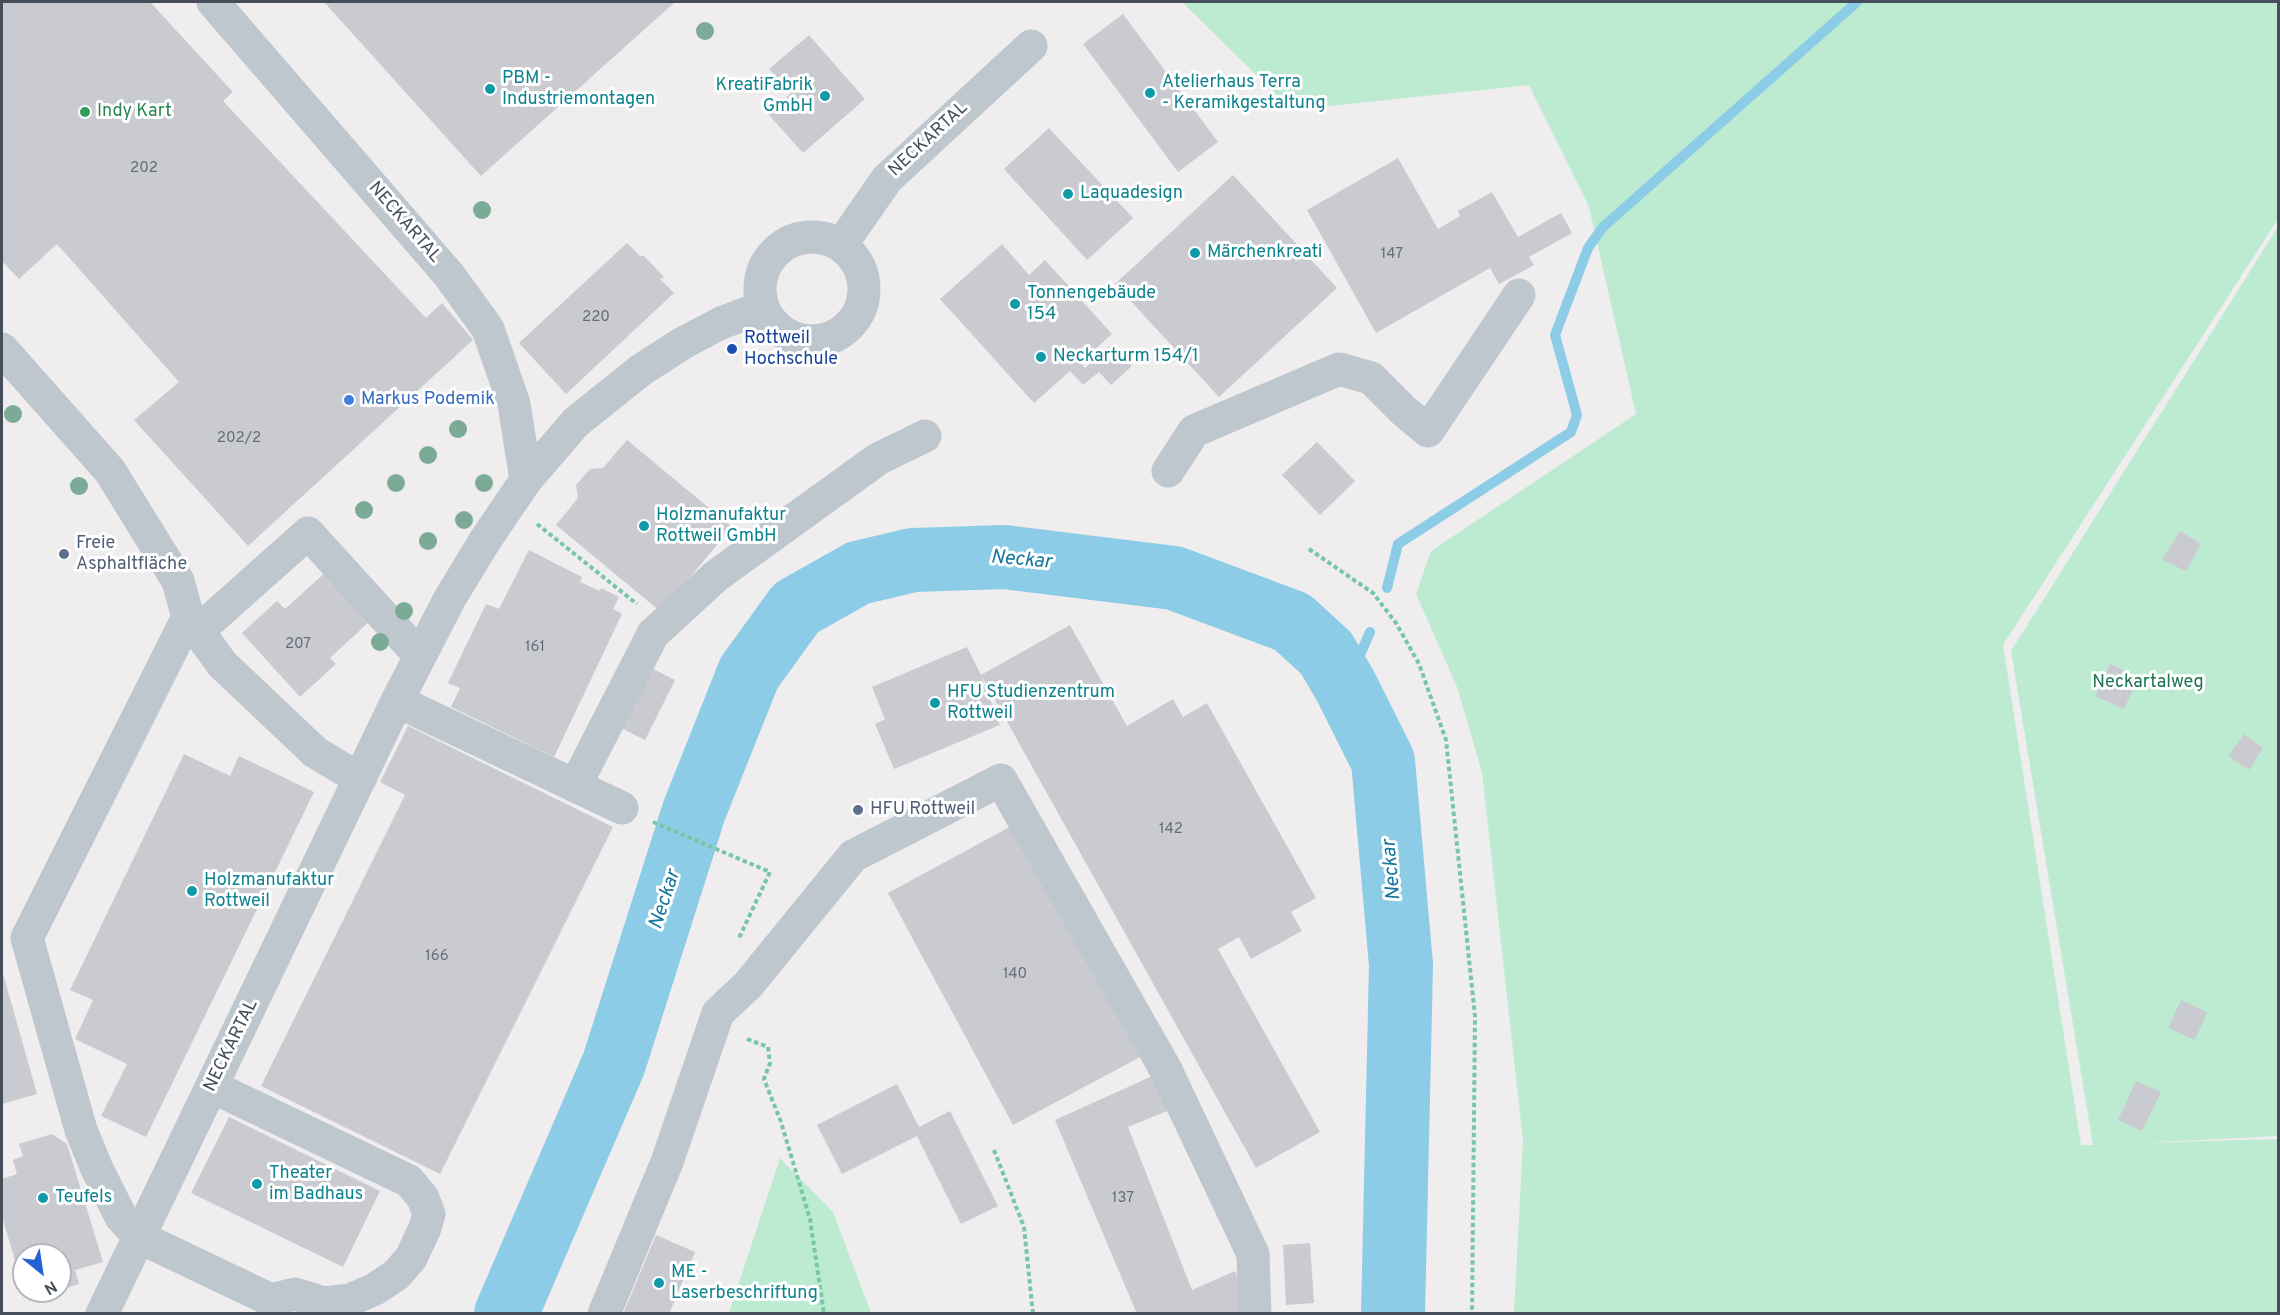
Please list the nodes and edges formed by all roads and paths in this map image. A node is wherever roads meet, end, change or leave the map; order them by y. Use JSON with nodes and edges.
{"nodes":[{"id":1,"x":213,"y":2,"type":"edge"},
{"id":2,"x":1031,"y":46,"type":"dead end"},
{"id":3,"x":841,"y":245,"type":"junction"},
{"id":4,"x":1519,"y":295,"type":"dead end"},
{"id":5,"x":763,"y":307,"type":"junction"},
{"id":6,"x":2,"y":349,"type":"edge"},
{"id":7,"x":925,"y":436,"type":"dead end"},
{"id":8,"x":1168,"y":471,"type":"dead end"},
{"id":9,"x":518,"y":491,"type":"junction"},
{"id":10,"x":1309,"y":549,"type":"dead end"},
{"id":11,"x":192,"y":624,"type":"junction"},
{"id":12,"x":663,"y":625,"type":"junction"},
{"id":13,"x":420,"y":656,"type":"junction"},
{"id":14,"x":397,"y":701,"type":"junction"},
{"id":15,"x":361,"y":777,"type":"junction"},
{"id":16,"x":575,"y":786,"type":"junction"},
{"id":17,"x":622,"y":808,"type":"joint"},
{"id":18,"x":760,"y":866,"type":"dead end"},
{"id":19,"x":716,"y":1022,"type":"junction"},
{"id":20,"x":213,"y":1086,"type":"junction"},
{"id":21,"x":994,"y":1150,"type":"dead end"},
{"id":22,"x":139,"y":1237,"type":"junction"},
{"id":23,"x":102,"y":1314,"type":"edge"},
{"id":24,"x":604,"y":1314,"type":"edge"},
{"id":25,"x":824,"y":1314,"type":"edge"},
{"id":26,"x":1033,"y":1314,"type":"edge"},
{"id":27,"x":1255,"y":1314,"type":"edge"},
{"id":28,"x":1472,"y":1314,"type":"edge"}],
"edges":[{"from":1,"to":9,"type":"street","name":"NECKARTAL"},
{"from":2,"to":3,"type":"street","name":"NECKARTAL"},
{"from":3,"to":5,"type":"street"},
{"from":3,"to":5,"type":"street"},
{"from":4,"to":8,"type":"street"},
{"from":5,"to":9,"type":"street","name":"NECKARTAL"},
{"from":6,"to":11,"type":"street"},
{"from":7,"to":12,"type":"street"},
{"from":9,"to":12,"type":"path"},
{"from":9,"to":13,"type":"street","name":"NECKARTAL"},
{"from":10,"to":28,"type":"path"},
{"from":11,"to":13,"type":"street"},
{"from":11,"to":15,"type":"street"},
{"from":11,"to":22,"type":"street"},
{"from":12,"to":16,"type":"street"},
{"from":13,"to":14,"type":"street","name":"NECKARTAL"},
{"from":14,"to":15,"type":"street","name":"NECKARTAL"},
{"from":14,"to":16,"type":"street"},
{"from":15,"to":20,"type":"street","name":"NECKARTAL"},
{"from":16,"to":17,"type":"street"},
{"from":17,"to":18,"type":"path"},
{"from":19,"to":24,"type":"street"},
{"from":19,"to":25,"type":"path"},
{"from":19,"to":27,"type":"street"},
{"from":20,"to":22,"type":"street","name":"NECKARTAL"},
{"from":20,"to":22,"type":"street"},
{"from":21,"to":26,"type":"path"},
{"from":22,"to":23,"type":"street","name":"NECKARTAL"}]}
